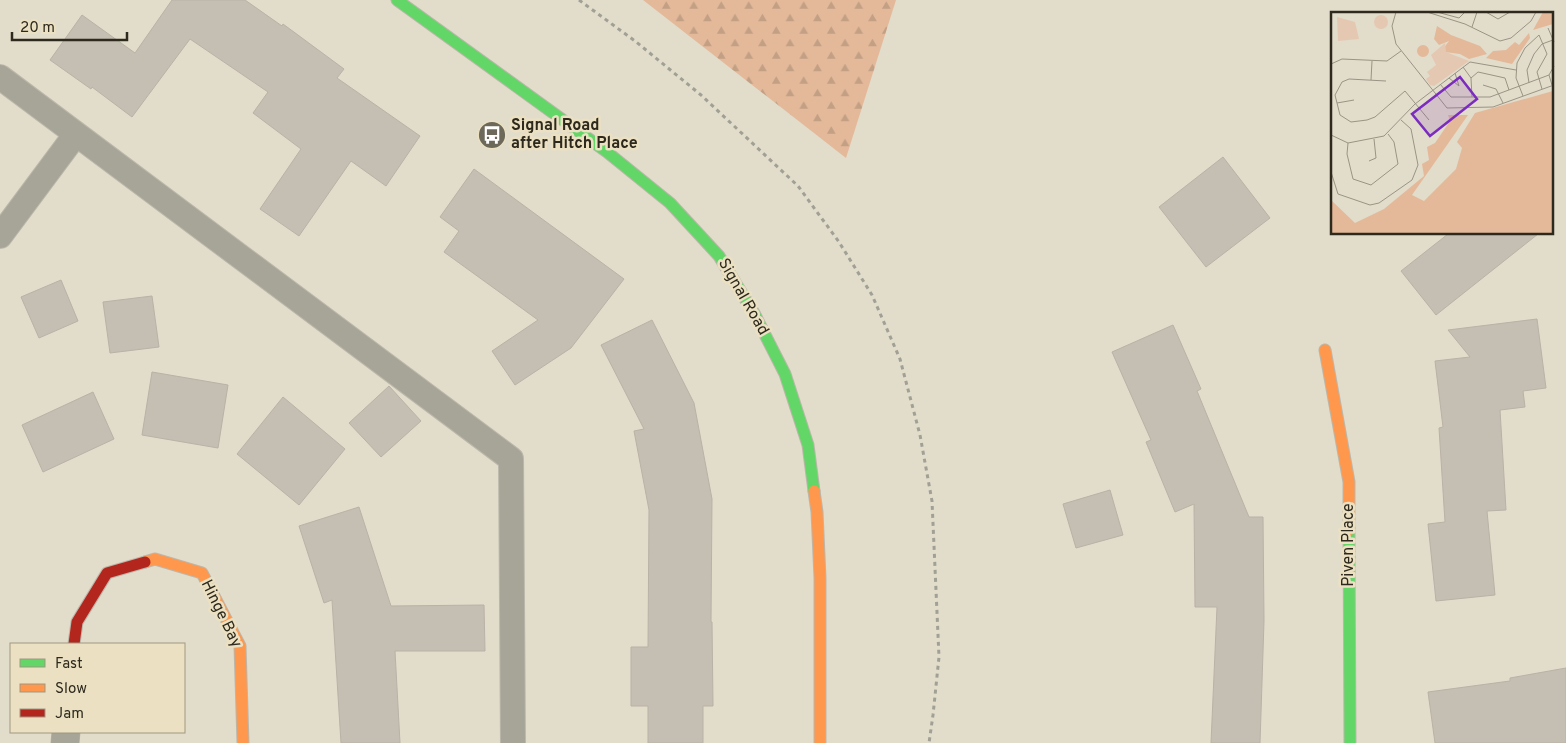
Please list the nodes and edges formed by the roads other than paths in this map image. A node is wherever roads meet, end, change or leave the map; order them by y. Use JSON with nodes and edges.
{"nodes":[{"id":1,"x":396,"y":0,"type":"edge"},
{"id":2,"x":0,"y":77,"type":"edge"},
{"id":3,"x":76,"y":134,"type":"junction"},
{"id":4,"x":0,"y":236,"type":"edge"},
{"id":5,"x":1326,"y":350,"type":"dead end"},
{"id":6,"x":74,"y":643,"type":"edge"},
{"id":7,"x":243,"y":743,"type":"edge"},
{"id":8,"x":513,"y":743,"type":"edge"},
{"id":9,"x":820,"y":743,"type":"edge"},
{"id":10,"x":1350,"y":743,"type":"edge"}],
"edges":[{"from":1,"to":9,"type":"street","name":"Signal Road"},
{"from":2,"to":3,"type":"lane"},
{"from":3,"to":4,"type":"lane"},
{"from":3,"to":8,"type":"lane"},
{"from":5,"to":10,"type":"street","name":"Piven Place"},
{"from":6,"to":7,"type":"street","name":"Hinge Bay"}]}
